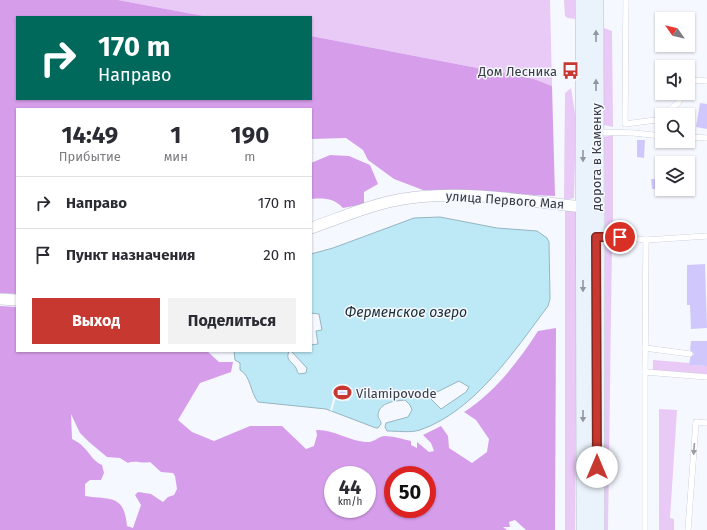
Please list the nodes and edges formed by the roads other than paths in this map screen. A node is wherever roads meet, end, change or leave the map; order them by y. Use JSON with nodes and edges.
{"nodes":[{"id":1,"x":583,"y":0,"type":"edge"},
{"id":2,"x":596,"y":0,"type":"edge"},
{"id":3,"x":626,"y":0,"type":"edge"},
{"id":4,"x":695,"y":80,"type":"edge"},
{"id":5,"x":707,"y":82,"type":"edge"},
{"id":6,"x":680,"y":100,"type":"edge"},
{"id":7,"x":672,"y":108,"type":"edge"},
{"id":8,"x":655,"y":120,"type":"edge"},
{"id":9,"x":596,"y":132,"type":"junction"},
{"id":10,"x":655,"y":135,"type":"edge"},
{"id":11,"x":695,"y":137,"type":"edge"},
{"id":12,"x":707,"y":138,"type":"edge"},
{"id":13,"x":583,"y":207,"type":"junction"},
{"id":14,"x":312,"y":228,"type":"edge"},
{"id":15,"x":707,"y":236,"type":"edge"},
{"id":16,"x":596,"y":237,"type":"junction"},
{"id":17,"x":646,"y":240,"type":"junction"},
{"id":18,"x":0,"y":299,"type":"edge"},
{"id":19,"x":16,"y":300,"type":"edge"},
{"id":20,"x":645,"y":348,"type":"junction"},
{"id":21,"x":690,"y":354,"type":"dead end"},
{"id":22,"x":645,"y":372,"type":"junction"},
{"id":23,"x":707,"y":377,"type":"edge"},
{"id":24,"x":707,"y":423,"type":"edge"},
{"id":25,"x":584,"y":530,"type":"edge"},
{"id":26,"x":597,"y":530,"type":"edge"},
{"id":27,"x":645,"y":530,"type":"edge"},
{"id":28,"x":688,"y":530,"type":"edge"}],
"edges":[{"from":1,"to":13,"type":"main road","name":"дорога в Каменку","one_way":true},
{"from":9,"to":2,"type":"main road","name":"дорога в Каменку","one_way":true},
{"from":3,"to":8,"type":"lane"},
{"from":4,"to":5,"type":"lane"},
{"from":6,"to":7,"type":"lane"},
{"from":9,"to":10,"type":"lane"},
{"from":9,"to":16,"type":"main road","name":"дорога в Каменку"},
{"from":11,"to":12,"type":"lane"},
{"from":13,"to":14,"type":"street","name":"улица Первого Мая"},
{"from":13,"to":25,"type":"main road","name":"дорога в Каменку","one_way":true},
{"from":15,"to":17,"type":"lane"},
{"from":16,"to":17,"type":"lane"},
{"from":16,"to":26,"type":"main road","name":"дорога в Каменку"},
{"from":17,"to":20,"type":"lane"},
{"from":18,"to":19,"type":"street"},
{"from":20,"to":21,"type":"lane"},
{"from":20,"to":22,"type":"lane"},
{"from":22,"to":23,"type":"lane"},
{"from":22,"to":27,"type":"lane"},
{"from":24,"to":28,"type":"lane","one_way":true}]}
